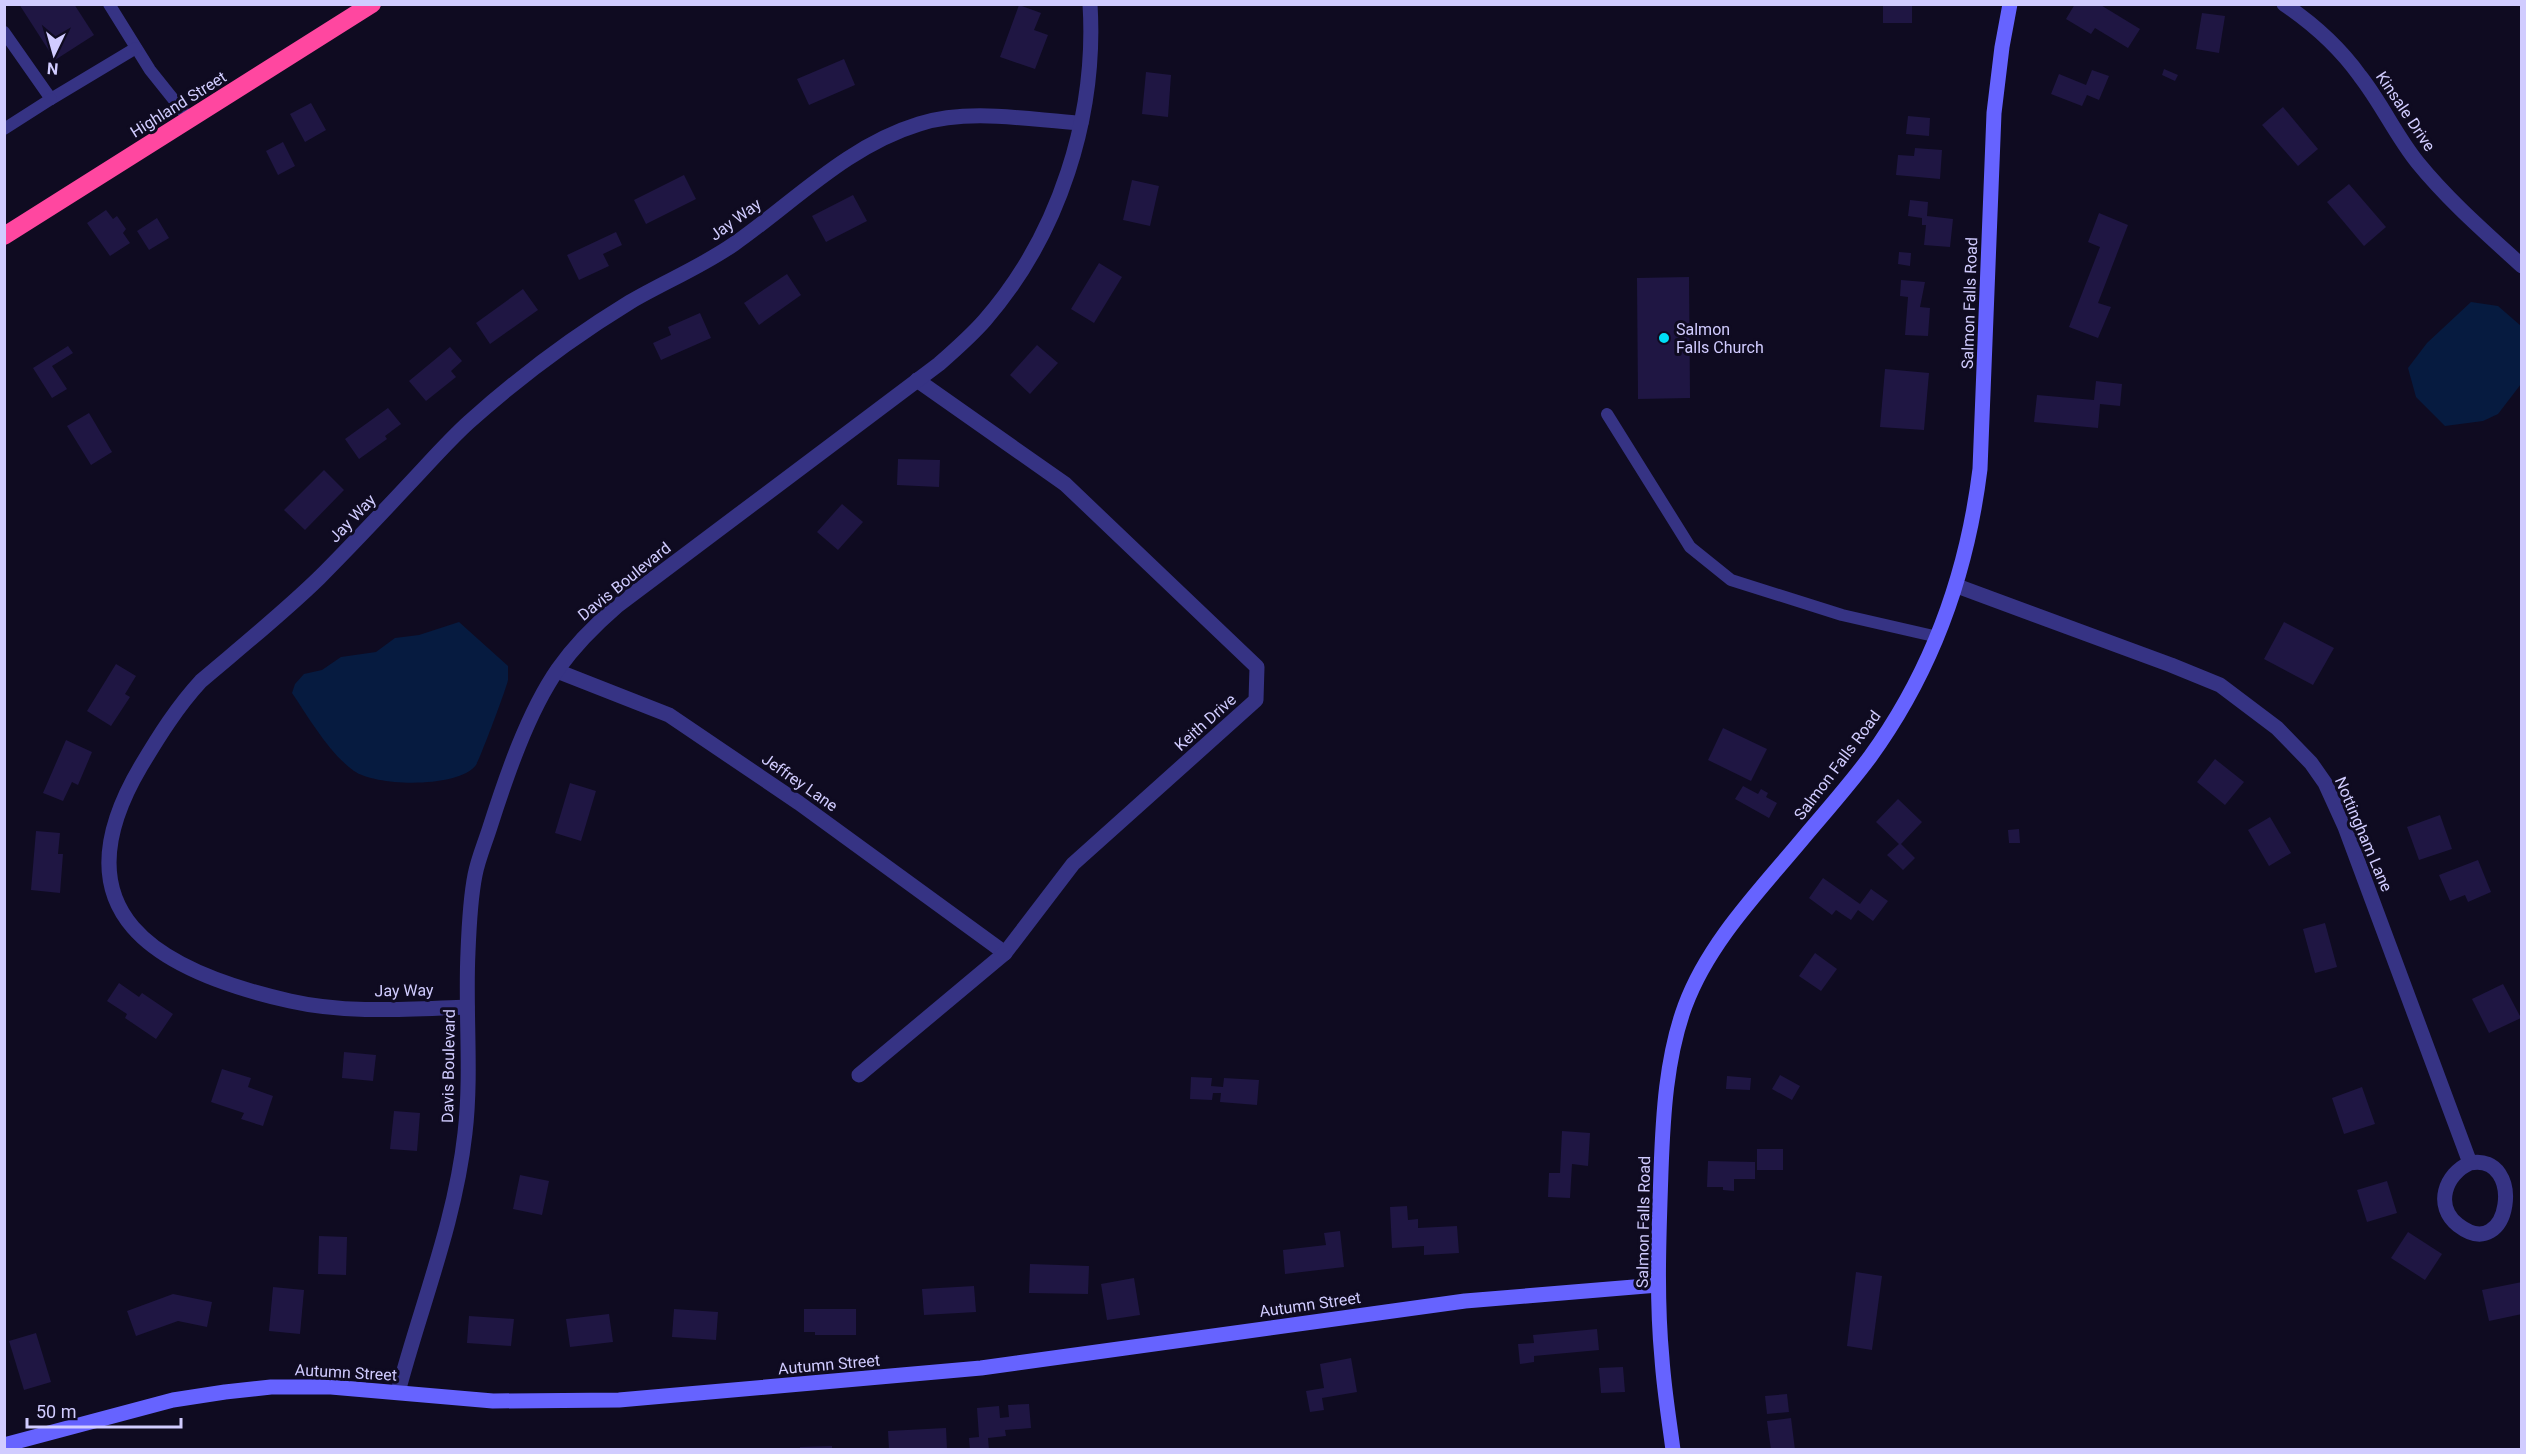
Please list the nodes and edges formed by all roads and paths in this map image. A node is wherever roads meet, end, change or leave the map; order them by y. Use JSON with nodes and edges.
{"nodes":[{"id":1,"x":109,"y":4,"type":"edge"},
{"id":2,"x":372,"y":4,"type":"edge"},
{"id":3,"x":1090,"y":4,"type":"edge"},
{"id":4,"x":2010,"y":4,"type":"edge"},
{"id":5,"x":2284,"y":4,"type":"edge"},
{"id":6,"x":4,"y":32,"type":"edge"},
{"id":7,"x":136,"y":48,"type":"junction"},
{"id":8,"x":51,"y":99,"type":"junction"},
{"id":9,"x":190,"y":120,"type":"junction"},
{"id":10,"x":1081,"y":123,"type":"junction"},
{"id":11,"x":4,"y":129,"type":"edge"},
{"id":12,"x":5,"y":234,"type":"edge"},
{"id":13,"x":2522,"y":266,"type":"edge"},
{"id":14,"x":917,"y":380,"type":"junction"},
{"id":15,"x":1607,"y":414,"type":"dead end"},
{"id":16,"x":1957,"y":586,"type":"junction"},
{"id":17,"x":1938,"y":637,"type":"junction"},
{"id":18,"x":557,"y":671,"type":"junction"},
{"id":19,"x":1005,"y":953,"type":"junction"},
{"id":20,"x":467,"y":1007,"type":"junction"},
{"id":21,"x":859,"y":1075,"type":"dead end"},
{"id":22,"x":2470,"y":1163,"type":"junction"},
{"id":23,"x":1658,"y":1285,"type":"junction"},
{"id":24,"x":398,"y":1392,"type":"junction"},
{"id":25,"x":4,"y":1445,"type":"edge"},
{"id":26,"x":1673,"y":1449,"type":"edge"}],
"edges":[{"from":1,"to":7,"type":"lane"},
{"from":2,"to":9,"type":"highway","name":"Highland Street"},
{"from":3,"to":10,"type":"street","name":"Davis Boulevard"},
{"from":4,"to":16,"type":"street","name":"Salmon Falls Road"},
{"from":5,"to":13,"type":"street","name":"Kinsale Drive"},
{"from":6,"to":8,"type":"lane"},
{"from":7,"to":8,"type":"lane"},
{"from":7,"to":9,"type":"lane"},
{"from":8,"to":11,"type":"lane"},
{"from":9,"to":12,"type":"highway","name":"Highland Street"},
{"from":10,"to":14,"type":"street","name":"Davis Boulevard"},
{"from":10,"to":20,"type":"street","name":"Jay Way"},
{"from":14,"to":18,"type":"street","name":"Davis Boulevard"},
{"from":14,"to":19,"type":"street","name":"Keith Drive"},
{"from":15,"to":17,"type":"lane"},
{"from":16,"to":17,"type":"street","name":"Salmon Falls Road"},
{"from":16,"to":22,"type":"street","name":"Nottingham Lane"},
{"from":17,"to":23,"type":"street","name":"Salmon Falls Road"},
{"from":18,"to":19,"type":"street","name":"Jeffrey Lane"},
{"from":18,"to":20,"type":"street","name":"Davis Boulevard"},
{"from":19,"to":21,"type":"street","name":"Keith Drive"},
{"from":20,"to":24,"type":"street","name":"Davis Boulevard"},
{"from":22,"to":22,"type":"street"},
{"from":23,"to":24,"type":"street","name":"Autumn Street"},
{"from":23,"to":26,"type":"street","name":"Salmon Falls Road"},
{"from":24,"to":25,"type":"street","name":"Autumn Street"}]}
